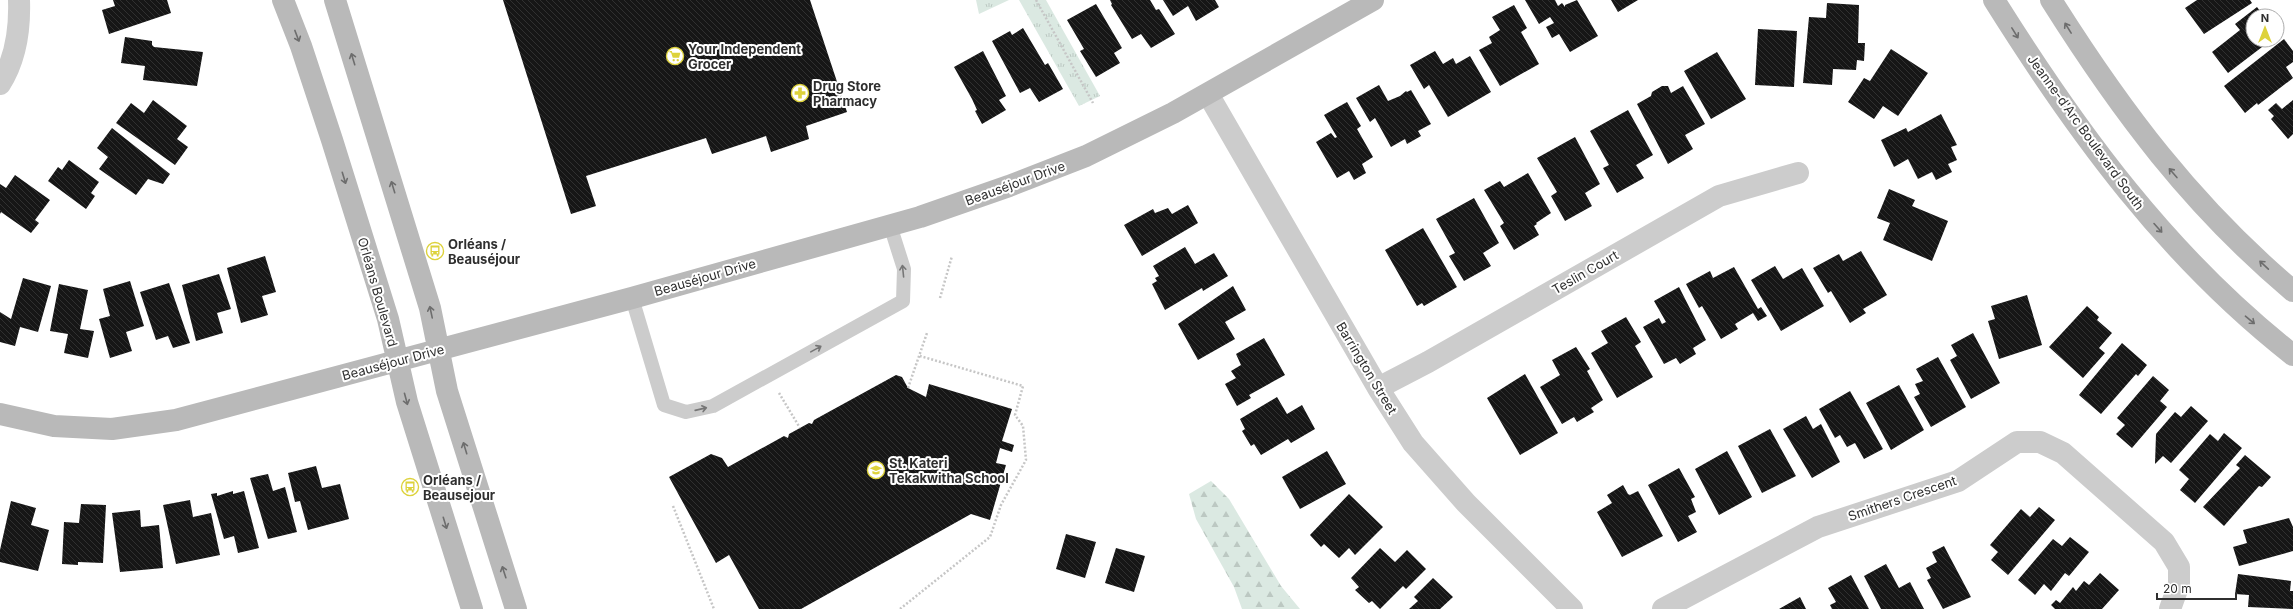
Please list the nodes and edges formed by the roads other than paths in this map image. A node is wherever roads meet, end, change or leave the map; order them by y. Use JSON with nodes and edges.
{"nodes":[{"id":1,"x":19,"y":0,"type":"edge"},
{"id":2,"x":283,"y":0,"type":"edge"},
{"id":3,"x":335,"y":0,"type":"edge"},
{"id":4,"x":1373,"y":0,"type":"edge"},
{"id":5,"x":1994,"y":0,"type":"edge"},
{"id":6,"x":2051,"y":0,"type":"edge"},
{"id":7,"x":0,"y":84,"type":"edge"},
{"id":8,"x":1208,"y":94,"type":"junction"},
{"id":9,"x":1798,"y":173,"type":"dead end"},
{"id":10,"x":890,"y":225,"type":"junction"},
{"id":11,"x":2293,"y":291,"type":"edge"},
{"id":12,"x":632,"y":298,"type":"junction"},
{"id":13,"x":438,"y":350,"type":"junction"},
{"id":14,"x":2293,"y":355,"type":"edge"},
{"id":15,"x":397,"y":361,"type":"junction"},
{"id":16,"x":1378,"y":388,"type":"junction"},
{"id":17,"x":0,"y":414,"type":"edge"},
{"id":18,"x":472,"y":609,"type":"edge"},
{"id":19,"x":516,"y":609,"type":"edge"},
{"id":20,"x":1572,"y":609,"type":"edge"},
{"id":21,"x":1663,"y":609,"type":"edge"},
{"id":22,"x":2170,"y":609,"type":"edge"}],
"edges":[{"from":1,"to":7,"type":"street"},
{"from":2,"to":15,"type":"main road","name":"Orléans Boulevard","one_way":true},
{"from":13,"to":3,"type":"main road","one_way":true},
{"from":4,"to":8,"type":"main road","name":"Beauséjour Drive"},
{"from":5,"to":14,"type":"main road","name":"Jeanne-d'Arc Boulevard South","one_way":true},
{"from":11,"to":6,"type":"main road","one_way":true},
{"from":8,"to":10,"type":"main road","name":"Beauséjour Drive"},
{"from":8,"to":16,"type":"street","name":"Barrington Street"},
{"from":9,"to":16,"type":"street","name":"Teslin Court"},
{"from":10,"to":12,"type":"main road","name":"Beauséjour Drive"},
{"from":12,"to":10,"type":"lane","one_way":true},
{"from":12,"to":13,"type":"main road","name":"Beauséjour Drive"},
{"from":13,"to":15,"type":"main road","name":"Beauséjour Drive"},
{"from":19,"to":13,"type":"main road","one_way":true},
{"from":15,"to":17,"type":"main road","name":"Beauséjour Drive"},
{"from":15,"to":18,"type":"main road","name":"Orléans Boulevard","one_way":true},
{"from":16,"to":20,"type":"street","name":"Barrington Street"},
{"from":21,"to":22,"type":"street","name":"Smithers Crescent"}]}
